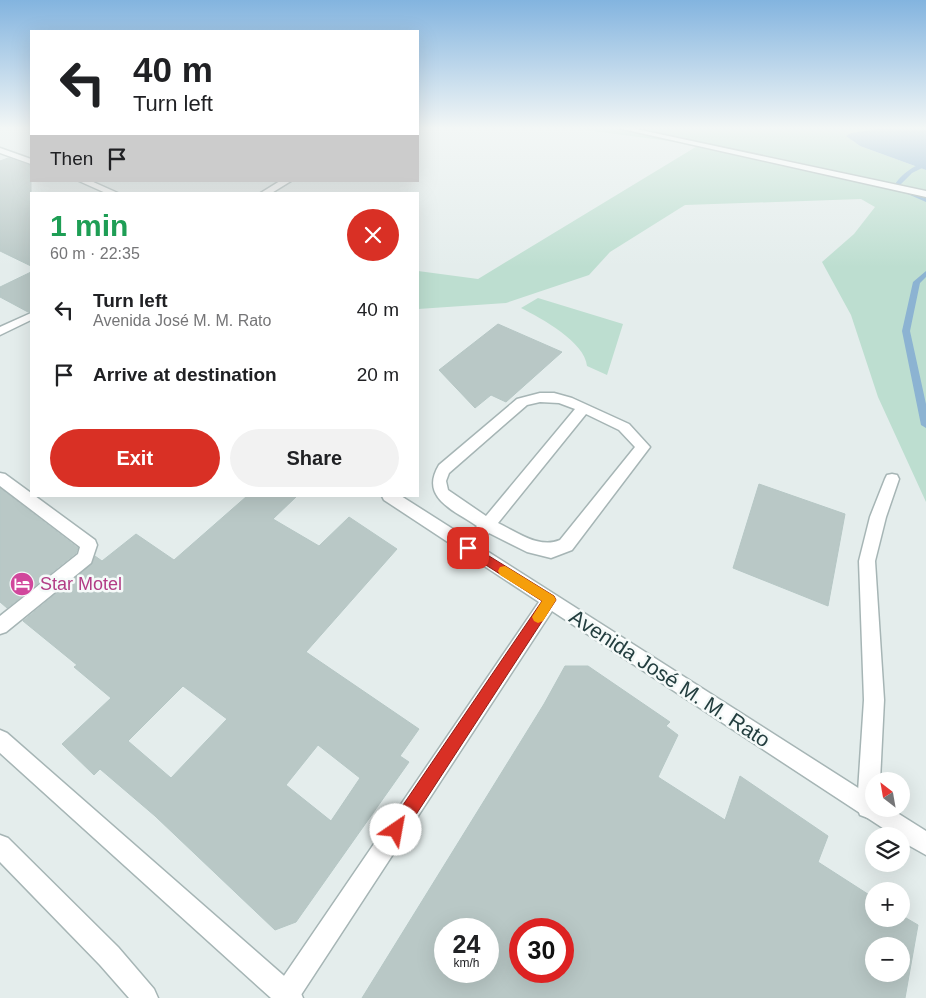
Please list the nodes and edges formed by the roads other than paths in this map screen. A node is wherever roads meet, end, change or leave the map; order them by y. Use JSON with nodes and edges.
{"nodes":[{"id":1,"x":837,"y":175,"type":"edge"},
{"id":2,"x":86,"y":182,"type":"edge"},
{"id":3,"x":285,"y":182,"type":"edge"},
{"id":4,"x":111,"y":192,"type":"edge"},
{"id":5,"x":267,"y":192,"type":"edge"},
{"id":6,"x":926,"y":194,"type":"edge"},
{"id":7,"x":30,"y":316,"type":"edge"},
{"id":8,"x":3,"y":327,"type":"edge"},
{"id":9,"x":584,"y":408,"type":"junction"},
{"id":10,"x":0,"y":478,"type":"edge"},
{"id":11,"x":892,"y":479,"type":"dead end"},
{"id":12,"x":391,"y":497,"type":"edge"},
{"id":13,"x":487,"y":525,"type":"junction"},
{"id":14,"x":468,"y":548,"type":"junction"},
{"id":15,"x":550,"y":600,"type":"junction"},
{"id":16,"x":0,"y":626,"type":"edge"},
{"id":17,"x":0,"y":740,"type":"edge"},
{"id":18,"x":870,"y":772,"type":"edge"},
{"id":19,"x":865,"y":805,"type":"edge"},
{"id":20,"x":885,"y":818,"type":"edge"},
{"id":21,"x":926,"y":844,"type":"edge"},
{"id":22,"x":0,"y":846,"type":"edge"},
{"id":23,"x":286,"y":997,"type":"edge"},
{"id":24,"x":145,"y":998,"type":"edge"}],
"edges":[{"from":1,"to":6,"type":"street"},
{"from":2,"to":4,"type":"street"},
{"from":3,"to":5,"type":"street"},
{"from":7,"to":8,"type":"street"},
{"from":9,"to":13,"type":"street"},
{"from":9,"to":13,"type":"street"},
{"from":9,"to":13,"type":"street"},
{"from":10,"to":16,"type":"street"},
{"from":11,"to":18,"type":"street"},
{"from":12,"to":14,"type":"street","name":"Avenida José M. M. Rato"},
{"from":13,"to":14,"type":"street"},
{"from":14,"to":15,"type":"street","name":"Avenida José M. M. Rato"},
{"from":15,"to":19,"type":"street","name":"Avenida José M. M. Rato"},
{"from":15,"to":23,"type":"street"},
{"from":17,"to":23,"type":"street"},
{"from":20,"to":21,"type":"street","name":"Avenida José M. M. Rato"},
{"from":22,"to":24,"type":"street"}]}
